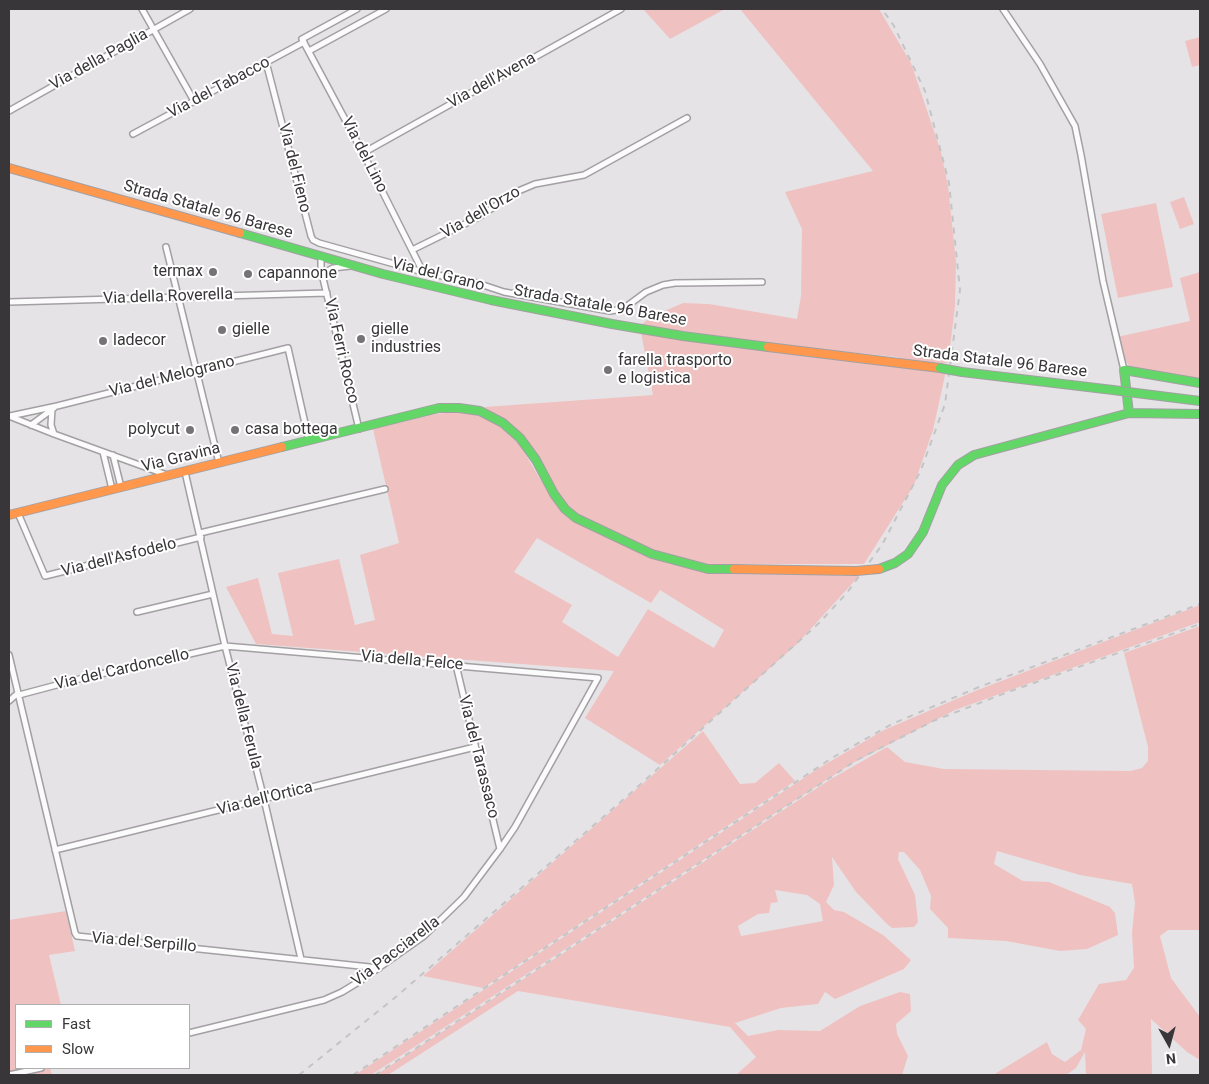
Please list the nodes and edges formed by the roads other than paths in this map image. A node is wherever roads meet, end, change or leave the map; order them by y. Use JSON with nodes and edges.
{"nodes":[{"id":1,"x":142,"y":9,"type":"edge"},
{"id":2,"x":190,"y":9,"type":"edge"},
{"id":3,"x":357,"y":9,"type":"edge"},
{"id":4,"x":386,"y":9,"type":"edge"},
{"id":5,"x":620,"y":9,"type":"edge"},
{"id":6,"x":1004,"y":9,"type":"edge"},
{"id":7,"x":154,"y":29,"type":"junction"},
{"id":8,"x":303,"y":40,"type":"junction"},
{"id":9,"x":309,"y":51,"type":"junction"},
{"id":10,"x":266,"y":62,"type":"junction"},
{"id":11,"x":194,"y":101,"type":"junction"},
{"id":12,"x":9,"y":110,"type":"edge"},
{"id":13,"x":687,"y":118,"type":"dead end"},
{"id":14,"x":133,"y":134,"type":"dead end"},
{"id":15,"x":363,"y":153,"type":"junction"},
{"id":16,"x":9,"y":168,"type":"edge"},
{"id":17,"x":166,"y":247,"type":"dead end"},
{"id":18,"x":412,"y":250,"type":"junction"},
{"id":19,"x":346,"y":252,"type":"junction"},
{"id":20,"x":321,"y":256,"type":"junction"},
{"id":21,"x":330,"y":258,"type":"junction"},
{"id":22,"x":342,"y":262,"type":"junction"},
{"id":23,"x":355,"y":266,"type":"junction"},
{"id":24,"x":325,"y":272,"type":"junction"},
{"id":25,"x":422,"y":272,"type":"junction"},
{"id":26,"x":762,"y":282,"type":"dead end"},
{"id":27,"x":327,"y":293,"type":"junction"},
{"id":28,"x":178,"y":296,"type":"junction"},
{"id":29,"x":9,"y":302,"type":"edge"},
{"id":30,"x":1124,"y":370,"type":"junction"},
{"id":31,"x":197,"y":371,"type":"junction"},
{"id":32,"x":1200,"y":383,"type":"edge"},
{"id":33,"x":1200,"y":401,"type":"edge"},
{"id":34,"x":55,"y":408,"type":"junction"},
{"id":35,"x":1129,"y":413,"type":"junction"},
{"id":36,"x":1200,"y":414,"type":"edge"},
{"id":37,"x":9,"y":416,"type":"edge"},
{"id":38,"x":31,"y":425,"type":"junction"},
{"id":39,"x":359,"y":428,"type":"junction"},
{"id":40,"x":54,"y":434,"type":"junction"},
{"id":41,"x":309,"y":441,"type":"junction"},
{"id":42,"x":103,"y":452,"type":"junction"},
{"id":43,"x":113,"y":455,"type":"junction"},
{"id":44,"x":220,"y":463,"type":"junction"},
{"id":45,"x":185,"y":472,"type":"junction"},
{"id":46,"x":169,"y":476,"type":"junction"},
{"id":47,"x":121,"y":487,"type":"junction"},
{"id":48,"x":112,"y":489,"type":"junction"},
{"id":49,"x":385,"y":489,"type":"dead end"},
{"id":50,"x":18,"y":513,"type":"junction"},
{"id":51,"x":9,"y":515,"type":"edge"},
{"id":52,"x":200,"y":535,"type":"junction"},
{"id":53,"x":214,"y":594,"type":"junction"},
{"id":54,"x":137,"y":612,"type":"dead end"},
{"id":55,"x":225,"y":646,"type":"junction"},
{"id":56,"x":9,"y":656,"type":"edge"},
{"id":57,"x":456,"y":665,"type":"junction"},
{"id":58,"x":598,"y":678,"type":"joint"},
{"id":59,"x":18,"y":694,"type":"junction"},
{"id":60,"x":9,"y":700,"type":"edge"},
{"id":61,"x":475,"y":747,"type":"junction"},
{"id":62,"x":264,"y":799,"type":"junction"},
{"id":63,"x":500,"y":849,"type":"junction"},
{"id":64,"x":55,"y":850,"type":"junction"},
{"id":65,"x":301,"y":959,"type":"junction"},
{"id":66,"x":379,"y":968,"type":"junction"},
{"id":67,"x":190,"y":1033,"type":"edge"},
{"id":68,"x":36,"y":1069,"type":"edge"},
{"id":69,"x":9,"y":1075,"type":"edge"}],
"edges":[{"from":1,"to":7,"type":"street"},
{"from":2,"to":7,"type":"street","name":"Via della Paglia"},
{"from":3,"to":8,"type":"street","name":"Via del Tabacco"},
{"from":4,"to":9,"type":"street"},
{"from":5,"to":15,"type":"street","name":"Via dell'Avena"},
{"from":6,"to":30,"type":"street"},
{"from":7,"to":11,"type":"street"},
{"from":7,"to":12,"type":"street","name":"Via della Paglia"},
{"from":8,"to":9,"type":"street","name":"Via del Lino"},
{"from":8,"to":10,"type":"street","name":"Via del Tabacco"},
{"from":9,"to":15,"type":"street","name":"Via del Lino"},
{"from":10,"to":11,"type":"street","name":"Via del Tabacco"},
{"from":10,"to":19,"type":"street","name":"Via del Fieno"},
{"from":11,"to":14,"type":"street","name":"Via del Tabacco"},
{"from":13,"to":18,"type":"street","name":"Via dell'Orzo"},
{"from":15,"to":18,"type":"street","name":"Via del Lino"},
{"from":16,"to":20,"type":"main road","name":"Strada Statale 96 Barese"},
{"from":17,"to":28,"type":"street"},
{"from":18,"to":25,"type":"street","name":"Via del Lino"},
{"from":19,"to":22,"type":"street"},
{"from":19,"to":25,"type":"street","name":"Via del Grano"},
{"from":20,"to":21,"type":"main road","name":"Strada Statale 96 Barese"},
{"from":20,"to":24,"type":"street"},
{"from":21,"to":22,"type":"main road","name":"Strada Statale 96 Barese"},
{"from":21,"to":24,"type":"street"},
{"from":22,"to":23,"type":"main road","name":"Strada Statale 96 Barese"},
{"from":23,"to":24,"type":"street"},
{"from":23,"to":33,"type":"main road","name":"Strada Statale 96 Barese","bridge":true},
{"from":24,"to":27,"type":"street","name":"Via Ferri Rocco"},
{"from":25,"to":26,"type":"street","name":"Via del Grano"},
{"from":27,"to":28,"type":"street","name":"Via della Roverella"},
{"from":27,"to":39,"type":"street","name":"Via Ferri Rocco"},
{"from":28,"to":29,"type":"street","name":"Via della Roverella"},
{"from":28,"to":31,"type":"street"},
{"from":30,"to":32,"type":"main road"},
{"from":30,"to":35,"type":"main road"},
{"from":31,"to":34,"type":"street","name":"Via del Melograno"},
{"from":31,"to":41,"type":"street","name":"Via del Melograno"},
{"from":31,"to":44,"type":"street"},
{"from":34,"to":37,"type":"street","name":"Via del Melograno"},
{"from":34,"to":38,"type":"street"},
{"from":34,"to":40,"type":"street"},
{"from":35,"to":36,"type":"main road","name":"Via Gravina"},
{"from":35,"to":39,"type":"main road","name":"Via Gravina","bridge":true},
{"from":37,"to":38,"type":"street"},
{"from":38,"to":40,"type":"street"},
{"from":39,"to":41,"type":"main road","name":"Via Gravina"},
{"from":40,"to":42,"type":"street"},
{"from":41,"to":44,"type":"main road","name":"Via Gravina"},
{"from":42,"to":43,"type":"street"},
{"from":42,"to":48,"type":"street"},
{"from":43,"to":46,"type":"street"},
{"from":43,"to":47,"type":"street"},
{"from":44,"to":45,"type":"main road","name":"Via Gravina"},
{"from":45,"to":46,"type":"main road","name":"Via Gravina"},
{"from":45,"to":52,"type":"street","name":"Via della Ferula"},
{"from":46,"to":47,"type":"main road","name":"Via Gravina"},
{"from":47,"to":48,"type":"main road","name":"Via Gravina"},
{"from":48,"to":50,"type":"main road","name":"Via Gravina"},
{"from":49,"to":52,"type":"street","name":"Via dell'Asfodelo"},
{"from":50,"to":51,"type":"main road","name":"Via Gravina"},
{"from":50,"to":52,"type":"street","name":"Via dell'Asfodelo"},
{"from":52,"to":53,"type":"street","name":"Via della Ferula"},
{"from":53,"to":54,"type":"street"},
{"from":53,"to":55,"type":"street","name":"Via della Ferula"},
{"from":55,"to":57,"type":"street","name":"Via della Felce"},
{"from":55,"to":59,"type":"street","name":"Via del Cardoncello"},
{"from":55,"to":62,"type":"street","name":"Via della Ferula"},
{"from":56,"to":59,"type":"street","name":"Via del Serpillo"},
{"from":57,"to":58,"type":"street","name":"Via della Felce"},
{"from":57,"to":61,"type":"street","name":"Via del Tarassaco"},
{"from":58,"to":63,"type":"street","name":"Via Pacciarella"},
{"from":59,"to":60,"type":"street"},
{"from":59,"to":64,"type":"street","name":"Via del Serpillo"},
{"from":61,"to":62,"type":"street","name":"Via dell'Ortica"},
{"from":61,"to":63,"type":"street","name":"Via del Tarassaco"},
{"from":62,"to":64,"type":"street","name":"Via dell'Ortica"},
{"from":62,"to":65,"type":"street","name":"Via della Ferula"},
{"from":63,"to":66,"type":"street","name":"Via Pacciarella"},
{"from":64,"to":65,"type":"street","name":"Via del Serpillo"},
{"from":65,"to":66,"type":"street","name":"Via del Serpillo"},
{"from":66,"to":67,"type":"street","name":"Via Pacciarella"},
{"from":68,"to":69,"type":"street"}]}
